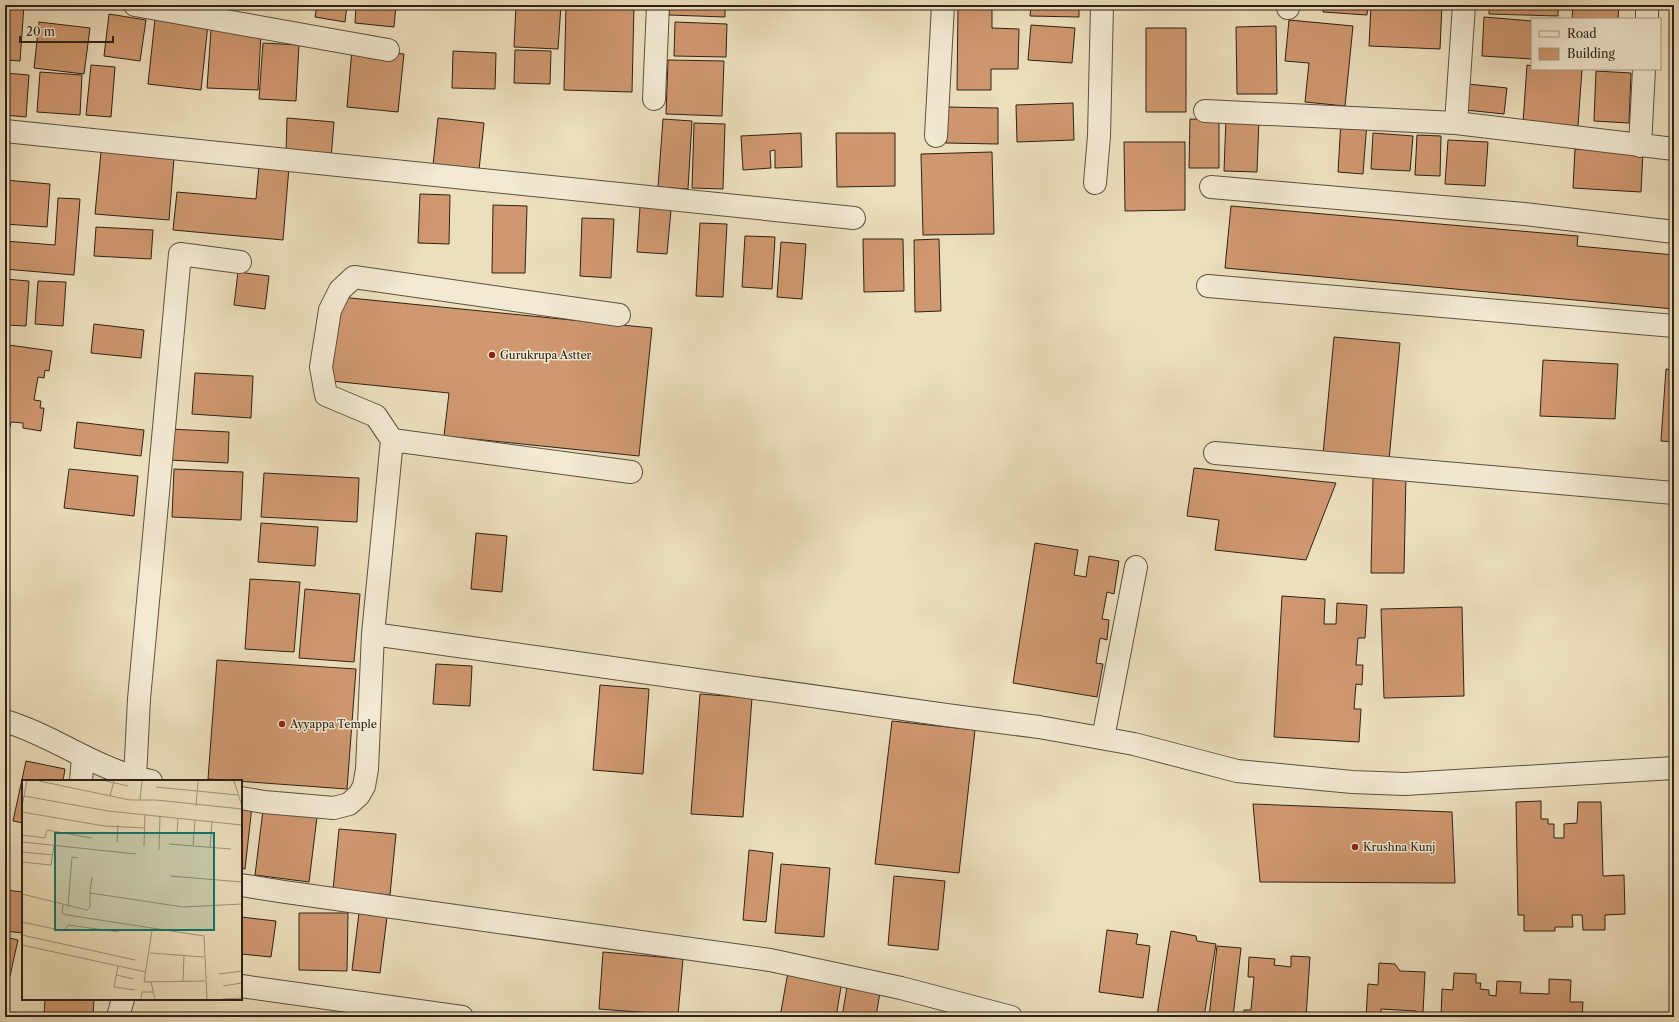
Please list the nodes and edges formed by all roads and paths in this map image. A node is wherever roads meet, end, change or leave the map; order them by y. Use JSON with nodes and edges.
{"nodes":[{"id":1,"x":135,"y":5,"type":"edge"},
{"id":2,"x":658,"y":5,"type":"edge"},
{"id":3,"x":943,"y":5,"type":"edge"},
{"id":4,"x":1102,"y":5,"type":"edge"},
{"id":5,"x":1464,"y":5,"type":"edge"},
{"id":6,"x":1647,"y":5,"type":"edge"},
{"id":7,"x":1646,"y":18,"type":"edge"},
{"id":8,"x":388,"y":50,"type":"dead end"},
{"id":9,"x":1644,"y":70,"type":"edge"},
{"id":10,"x":654,"y":99,"type":"dead end"},
{"id":11,"x":1205,"y":111,"type":"dead end"},
{"id":12,"x":1456,"y":123,"type":"junction"},
{"id":13,"x":5,"y":131,"type":"edge"},
{"id":14,"x":936,"y":136,"type":"dead end"},
{"id":15,"x":1640,"y":146,"type":"junction"},
{"id":16,"x":1674,"y":149,"type":"edge"},
{"id":17,"x":1095,"y":183,"type":"dead end"},
{"id":18,"x":1211,"y":187,"type":"dead end"},
{"id":19,"x":854,"y":218,"type":"dead end"},
{"id":20,"x":1674,"y":232,"type":"edge"},
{"id":21,"x":240,"y":262,"type":"dead end"},
{"id":22,"x":1208,"y":286,"type":"dead end"},
{"id":23,"x":619,"y":315,"type":"dead end"},
{"id":24,"x":1674,"y":326,"type":"edge"},
{"id":25,"x":390,"y":450,"type":"junction"},
{"id":26,"x":1215,"y":453,"type":"dead end"},
{"id":27,"x":631,"y":472,"type":"dead end"},
{"id":28,"x":1674,"y":493,"type":"edge"},
{"id":29,"x":1136,"y":567,"type":"dead end"},
{"id":30,"x":373,"y":634,"type":"junction"},
{"id":31,"x":5,"y":721,"type":"edge"},
{"id":32,"x":1103,"y":738,"type":"junction"},
{"id":33,"x":84,"y":757,"type":"junction"},
{"id":34,"x":1674,"y":768,"type":"edge"},
{"id":35,"x":80,"y":780,"type":"edge"},
{"id":36,"x":143,"y":780,"type":"edge"},
{"id":37,"x":242,"y":798,"type":"edge"},
{"id":38,"x":242,"y":885,"type":"edge"},
{"id":39,"x":242,"y":986,"type":"edge"},
{"id":40,"x":123,"y":1000,"type":"edge"},
{"id":41,"x":118,"y":1017,"type":"edge"},
{"id":42,"x":462,"y":1017,"type":"edge"},
{"id":43,"x":1010,"y":1017,"type":"edge"}],
"edges":[{"from":1,"to":8,"type":"street"},
{"from":2,"to":10,"type":"street"},
{"from":3,"to":14,"type":"street"},
{"from":4,"to":17,"type":"street"},
{"from":5,"to":12,"type":"street"},
{"from":6,"to":7,"type":"street"},
{"from":9,"to":15,"type":"street"},
{"from":11,"to":12,"type":"street"},
{"from":12,"to":15,"type":"street"},
{"from":13,"to":19,"type":"street"},
{"from":15,"to":16,"type":"street"},
{"from":18,"to":20,"type":"street"},
{"from":21,"to":36,"type":"street"},
{"from":22,"to":24,"type":"street"},
{"from":23,"to":25,"type":"street"},
{"from":25,"to":27,"type":"street"},
{"from":25,"to":30,"type":"street"},
{"from":26,"to":28,"type":"street"},
{"from":29,"to":32,"type":"street"},
{"from":30,"to":32,"type":"street"},
{"from":30,"to":37,"type":"street"},
{"from":31,"to":33,"type":"street"},
{"from":32,"to":34,"type":"street"},
{"from":33,"to":35,"type":"street"},
{"from":33,"to":36,"type":"street"},
{"from":38,"to":43,"type":"street"},
{"from":39,"to":42,"type":"street"},
{"from":40,"to":41,"type":"street"}]}
